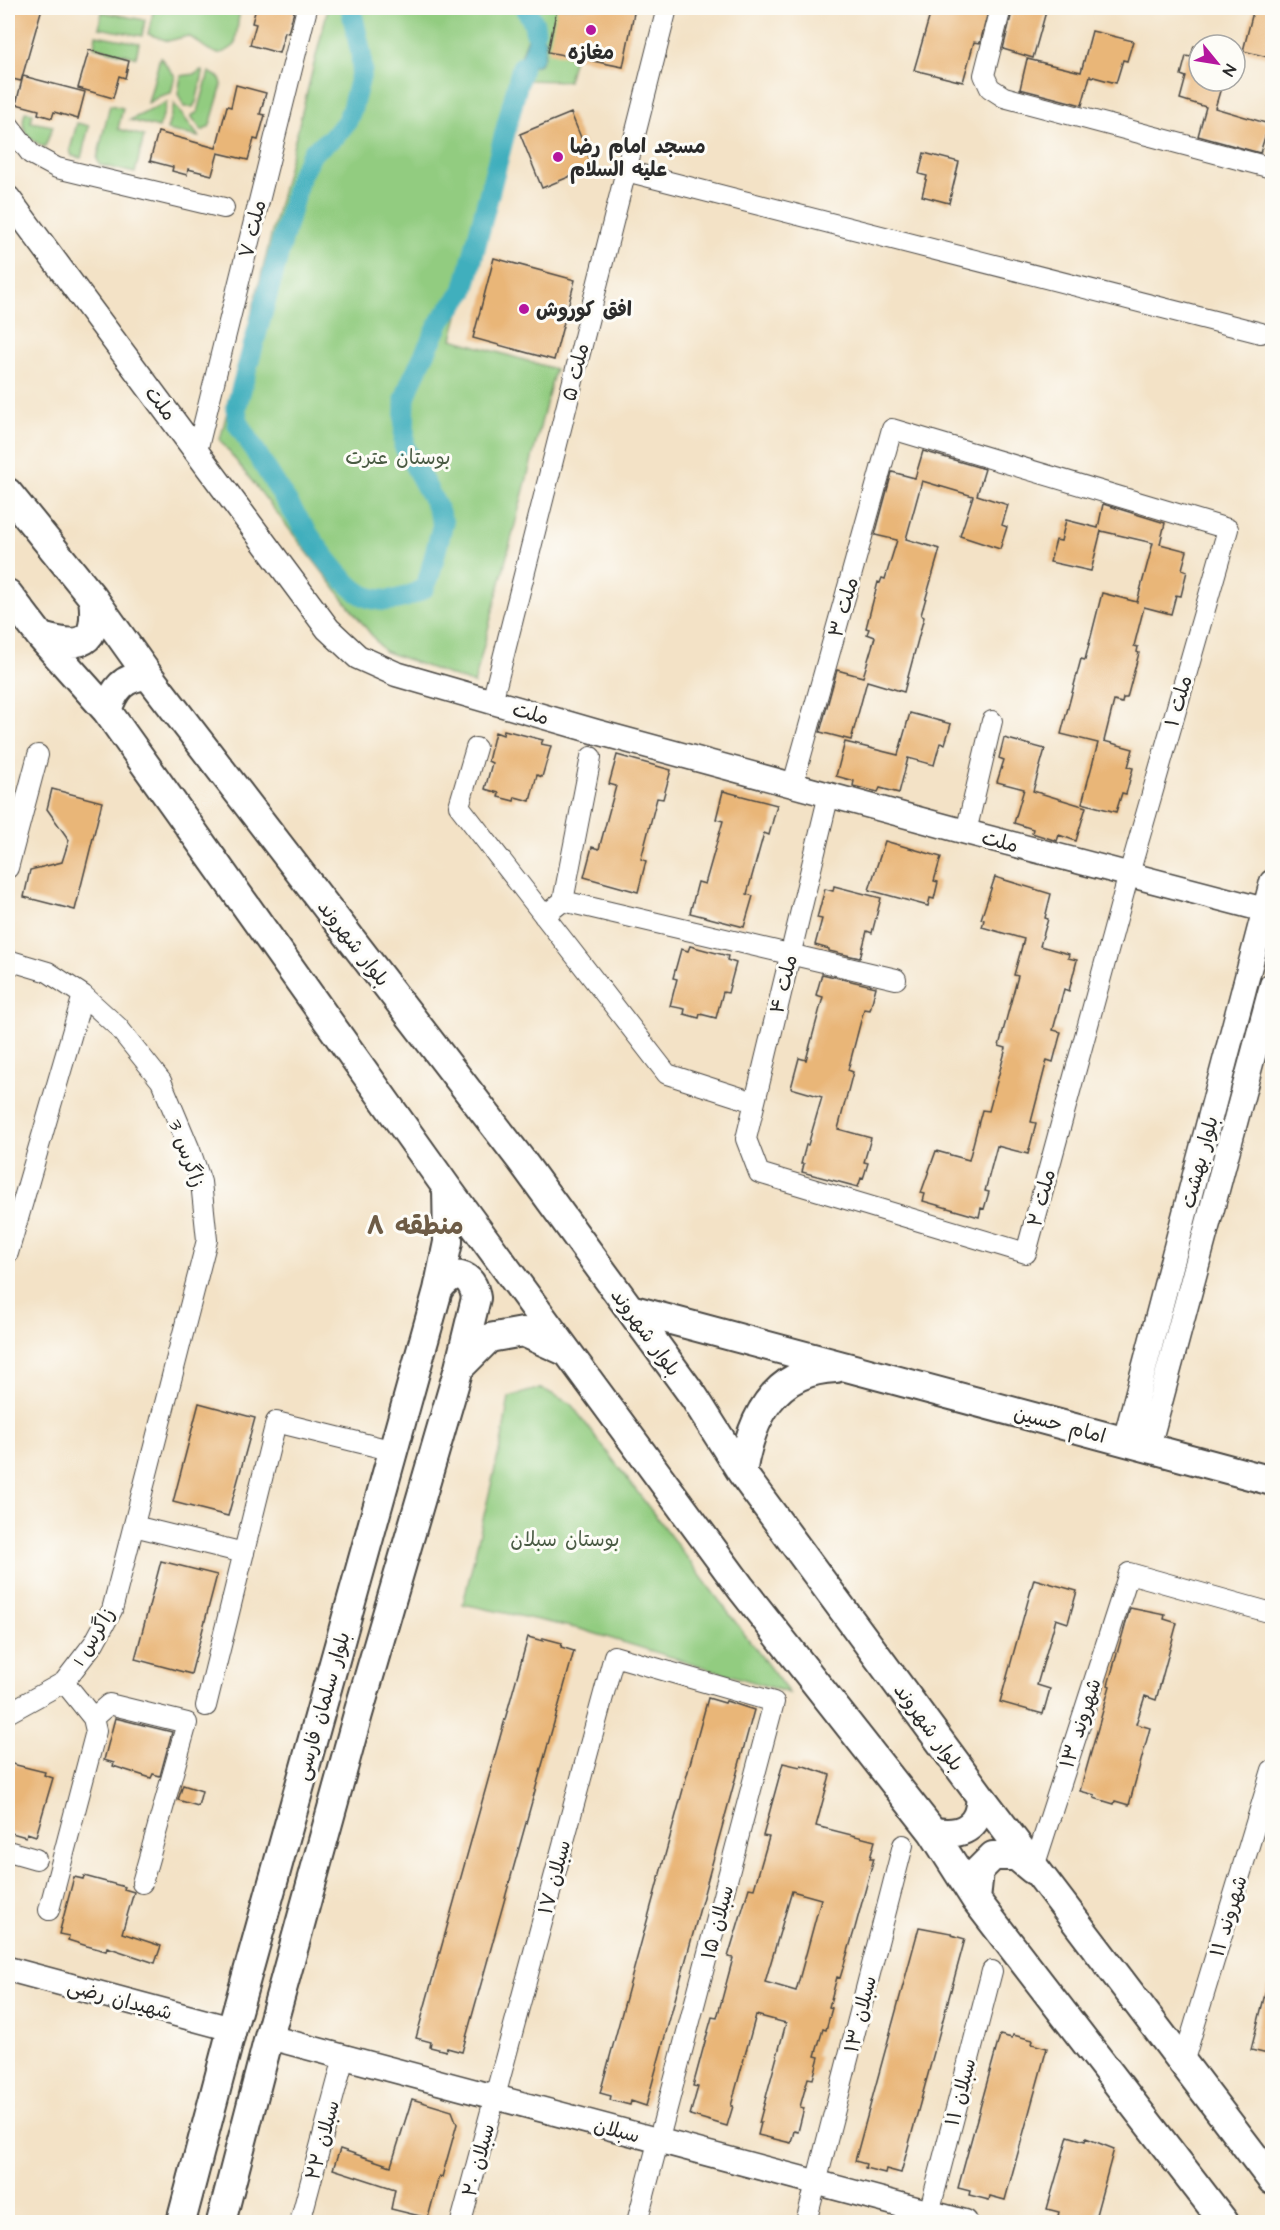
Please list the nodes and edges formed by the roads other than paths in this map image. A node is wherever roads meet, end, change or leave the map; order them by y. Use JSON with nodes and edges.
{"nodes":[{"id":1,"x":307,"y":8,"type":"edge"},
{"id":2,"x":667,"y":8,"type":"edge"},
{"id":3,"x":1001,"y":8,"type":"edge"},
{"id":4,"x":8,"y":124,"type":"edge"},
{"id":5,"x":1272,"y":168,"type":"edge"},
{"id":6,"x":626,"y":171,"type":"junction"},
{"id":7,"x":8,"y":198,"type":"edge"},
{"id":8,"x":224,"y":208,"type":"dead end"},
{"id":9,"x":1261,"y":333,"type":"dead end"},
{"id":10,"x":197,"y":451,"type":"junction"},
{"id":11,"x":8,"y":493,"type":"edge"},
{"id":12,"x":1228,"y":529,"type":"joint"},
{"id":13,"x":8,"y":594,"type":"edge"},
{"id":14,"x":93,"y":598,"type":"junction"},
{"id":15,"x":41,"y":637,"type":"junction"},
{"id":16,"x":148,"y":675,"type":"junction"},
{"id":17,"x":492,"y":702,"type":"junction"},
{"id":18,"x":107,"y":711,"type":"junction"},
{"id":19,"x":992,"y":721,"type":"dead end"},
{"id":20,"x":476,"y":747,"type":"dead end"},
{"id":21,"x":38,"y":754,"type":"dead end"},
{"id":22,"x":591,"y":757,"type":"dead end"},
{"id":23,"x":793,"y":784,"type":"junction"},
{"id":24,"x":829,"y":794,"type":"junction"},
{"id":25,"x":966,"y":832,"type":"junction"},
{"id":26,"x":8,"y":868,"type":"edge"},
{"id":27,"x":1129,"y":874,"type":"junction"},
{"id":28,"x":1272,"y":882,"type":"edge"},
{"id":29,"x":563,"y":901,"type":"junction"},
{"id":30,"x":1265,"y":910,"type":"junction"},
{"id":31,"x":544,"y":916,"type":"junction"},
{"id":32,"x":791,"y":953,"type":"junction"},
{"id":33,"x":8,"y":960,"type":"edge"},
{"id":34,"x":896,"y":979,"type":"dead end"},
{"id":35,"x":1272,"y":985,"type":"edge"},
{"id":36,"x":83,"y":995,"type":"junction"},
{"id":37,"x":754,"y":1102,"type":"junction"},
{"id":38,"x":759,"y":1173,"type":"joint"},
{"id":39,"x":447,"y":1188,"type":"junction"},
{"id":40,"x":8,"y":1252,"type":"edge"},
{"id":41,"x":438,"y":1290,"type":"junction"},
{"id":42,"x":630,"y":1309,"type":"junction"},
{"id":43,"x":567,"y":1352,"type":"junction"},
{"id":44,"x":459,"y":1368,"type":"junction"},
{"id":45,"x":848,"y":1368,"type":"junction"},
{"id":46,"x":1136,"y":1444,"type":"junction"},
{"id":47,"x":394,"y":1451,"type":"junction"},
{"id":48,"x":742,"y":1473,"type":"junction"},
{"id":49,"x":1272,"y":1481,"type":"edge"},
{"id":50,"x":134,"y":1526,"type":"junction"},
{"id":51,"x":244,"y":1553,"type":"junction"},
{"id":52,"x":1272,"y":1613,"type":"edge"},
{"id":53,"x":64,"y":1682,"type":"junction"},
{"id":54,"x":774,"y":1702,"type":"joint"},
{"id":55,"x":206,"y":1706,"type":"dead end"},
{"id":56,"x":8,"y":1713,"type":"edge"},
{"id":57,"x":93,"y":1718,"type":"junction"},
{"id":58,"x":1272,"y":1770,"type":"edge"},
{"id":59,"x":981,"y":1797,"type":"junction"},
{"id":60,"x":932,"y":1831,"type":"junction"},
{"id":61,"x":903,"y":1845,"type":"dead end"},
{"id":62,"x":8,"y":1851,"type":"edge"},
{"id":63,"x":36,"y":1859,"type":"dead end"},
{"id":64,"x":1037,"y":1871,"type":"junction"},
{"id":65,"x":142,"y":1883,"type":"dead end"},
{"id":66,"x":976,"y":1900,"type":"junction"},
{"id":67,"x":49,"y":1910,"type":"dead end"},
{"id":68,"x":8,"y":1969,"type":"edge"},
{"id":69,"x":992,"y":1971,"type":"dead end"},
{"id":70,"x":232,"y":2028,"type":"junction"},
{"id":71,"x":269,"y":2037,"type":"junction"},
{"id":72,"x":344,"y":2057,"type":"junction"},
{"id":73,"x":1183,"y":2063,"type":"junction"},
{"id":74,"x":495,"y":2098,"type":"junction"},
{"id":75,"x":659,"y":2141,"type":"junction"},
{"id":76,"x":1263,"y":2159,"type":"edge"},
{"id":77,"x":1272,"y":2180,"type":"edge"},
{"id":78,"x":816,"y":2183,"type":"junction"},
{"id":79,"x":928,"y":2213,"type":"junction"},
{"id":80,"x":962,"y":2222,"type":"edge"},
{"id":81,"x":181,"y":2223,"type":"edge"},
{"id":82,"x":221,"y":2223,"type":"edge"},
{"id":83,"x":300,"y":2223,"type":"edge"},
{"id":84,"x":461,"y":2223,"type":"edge"},
{"id":85,"x":637,"y":2223,"type":"edge"},
{"id":86,"x":806,"y":2223,"type":"edge"},
{"id":87,"x":1224,"y":2223,"type":"edge"}],
"edges":[{"from":1,"to":10,"type":"street","name":"ملت ۷"},
{"from":2,"to":6,"type":"street","name":"ملت ۵"},
{"from":3,"to":5,"type":"street"},
{"from":4,"to":8,"type":"street"},
{"from":6,"to":9,"type":"street"},
{"from":6,"to":17,"type":"street","name":"ملت ۵"},
{"from":7,"to":10,"type":"street","name":"ملت"},
{"from":10,"to":17,"type":"street","name":"ملت"},
{"from":11,"to":14,"type":"main road","name":"بلوار شهروند"},
{"from":12,"to":23,"type":"street","name":"ملت ۳"},
{"from":12,"to":27,"type":"street","name":"ملت ۱"},
{"from":13,"to":15,"type":"main road"},
{"from":14,"to":15,"type":"main road"},
{"from":14,"to":16,"type":"main road","name":"بلوار شهروند"},
{"from":15,"to":18,"type":"main road"},
{"from":16,"to":18,"type":"main road"},
{"from":16,"to":42,"type":"main road","name":"بلوار شهروند"},
{"from":17,"to":23,"type":"street","name":"ملت"},
{"from":18,"to":39,"type":"main road"},
{"from":19,"to":25,"type":"street"},
{"from":20,"to":31,"type":"street"},
{"from":21,"to":26,"type":"street"},
{"from":22,"to":29,"type":"street"},
{"from":23,"to":24,"type":"street","name":"ملت"},
{"from":24,"to":25,"type":"street","name":"ملت"},
{"from":24,"to":32,"type":"street","name":"ملت ۴"},
{"from":25,"to":27,"type":"street","name":"ملت"},
{"from":27,"to":30,"type":"street","name":"ملت"},
{"from":27,"to":38,"type":"street","name":"ملت ۲"},
{"from":28,"to":30,"type":"street","name":"بلوار بهشت"},
{"from":29,"to":31,"type":"street"},
{"from":29,"to":32,"type":"street"},
{"from":30,"to":46,"type":"street","name":"بلوار بهشت"},
{"from":31,"to":37,"type":"street"},
{"from":32,"to":34,"type":"street"},
{"from":32,"to":37,"type":"street","name":"ملت ۴"},
{"from":33,"to":36,"type":"street","name":"زاگرس 3"},
{"from":35,"to":46,"type":"street","name":"بلوار بهشت"},
{"from":36,"to":40,"type":"street"},
{"from":36,"to":50,"type":"street","name":"زاگرس 3"},
{"from":37,"to":38,"type":"street","name":"ملت ۴"},
{"from":39,"to":41,"type":"main road","name":"بلوار سلمان فارسی"},
{"from":39,"to":43,"type":"main road"},
{"from":41,"to":44,"type":"main road"},
{"from":41,"to":47,"type":"main road","name":"بلوار سلمان فارسی"},
{"from":42,"to":45,"type":"main road","name":"امام حسین"},
{"from":42,"to":48,"type":"main road","name":"بلوار شهروند"},
{"from":43,"to":44,"type":"main road","name":"بلوار سلمان فارسی"},
{"from":43,"to":60,"type":"main road"},
{"from":44,"to":71,"type":"main road","name":"بلوار سلمان فارسی"},
{"from":45,"to":46,"type":"main road","name":"امام حسین"},
{"from":45,"to":48,"type":"main road"},
{"from":46,"to":49,"type":"main road","name":"امام حسین"},
{"from":47,"to":51,"type":"street"},
{"from":47,"to":70,"type":"main road","name":"بلوار سلمان فارسی"},
{"from":48,"to":59,"type":"main road","name":"بلوار شهروند"},
{"from":50,"to":51,"type":"street"},
{"from":50,"to":53,"type":"street","name":"زاگرس 1"},
{"from":51,"to":55,"type":"street"},
{"from":52,"to":64,"type":"street","name":"شهروند ۱۳"},
{"from":53,"to":56,"type":"street","name":"زاگرس 1"},
{"from":53,"to":57,"type":"street"},
{"from":54,"to":74,"type":"street","name":"سبلان ۱۷"},
{"from":54,"to":75,"type":"street","name":"سبلان ۱۵"},
{"from":57,"to":65,"type":"street"},
{"from":57,"to":67,"type":"street"},
{"from":58,"to":73,"type":"street","name":"شهروند ۱۱"},
{"from":59,"to":60,"type":"main road"},
{"from":59,"to":64,"type":"main road","name":"بلوار شهروند"},
{"from":60,"to":66,"type":"main road"},
{"from":61,"to":78,"type":"street","name":"سبلان ۱۳"},
{"from":62,"to":63,"type":"street"},
{"from":64,"to":66,"type":"main road"},
{"from":64,"to":73,"type":"main road","name":"بلوار شهروند"},
{"from":66,"to":87,"type":"main road"},
{"from":68,"to":70,"type":"street","name":"شهیدان رضی"},
{"from":69,"to":79,"type":"street","name":"سبلان ۱۱"},
{"from":70,"to":81,"type":"main road","name":"بلوار سلمان فارسی"},
{"from":71,"to":72,"type":"street","name":"سبلان"},
{"from":71,"to":82,"type":"main road","name":"بلوار سلمان فارسی"},
{"from":72,"to":74,"type":"street","name":"سبلان"},
{"from":72,"to":83,"type":"street","name":"سبلان ۲۲"},
{"from":73,"to":76,"type":"main road","name":"بلوار شهروند"},
{"from":74,"to":75,"type":"street","name":"سبلان"},
{"from":74,"to":84,"type":"street","name":"سبلان ۲۰"},
{"from":75,"to":78,"type":"street","name":"سبلان"},
{"from":75,"to":85,"type":"street","name":"سبلان ۱۵"},
{"from":76,"to":77,"type":"main road","name":"بلوار شهروند"},
{"from":78,"to":79,"type":"street","name":"سبلان"},
{"from":78,"to":86,"type":"street","name":"سبلان ۱۳"},
{"from":79,"to":80,"type":"street","name":"سبلان"}]}
